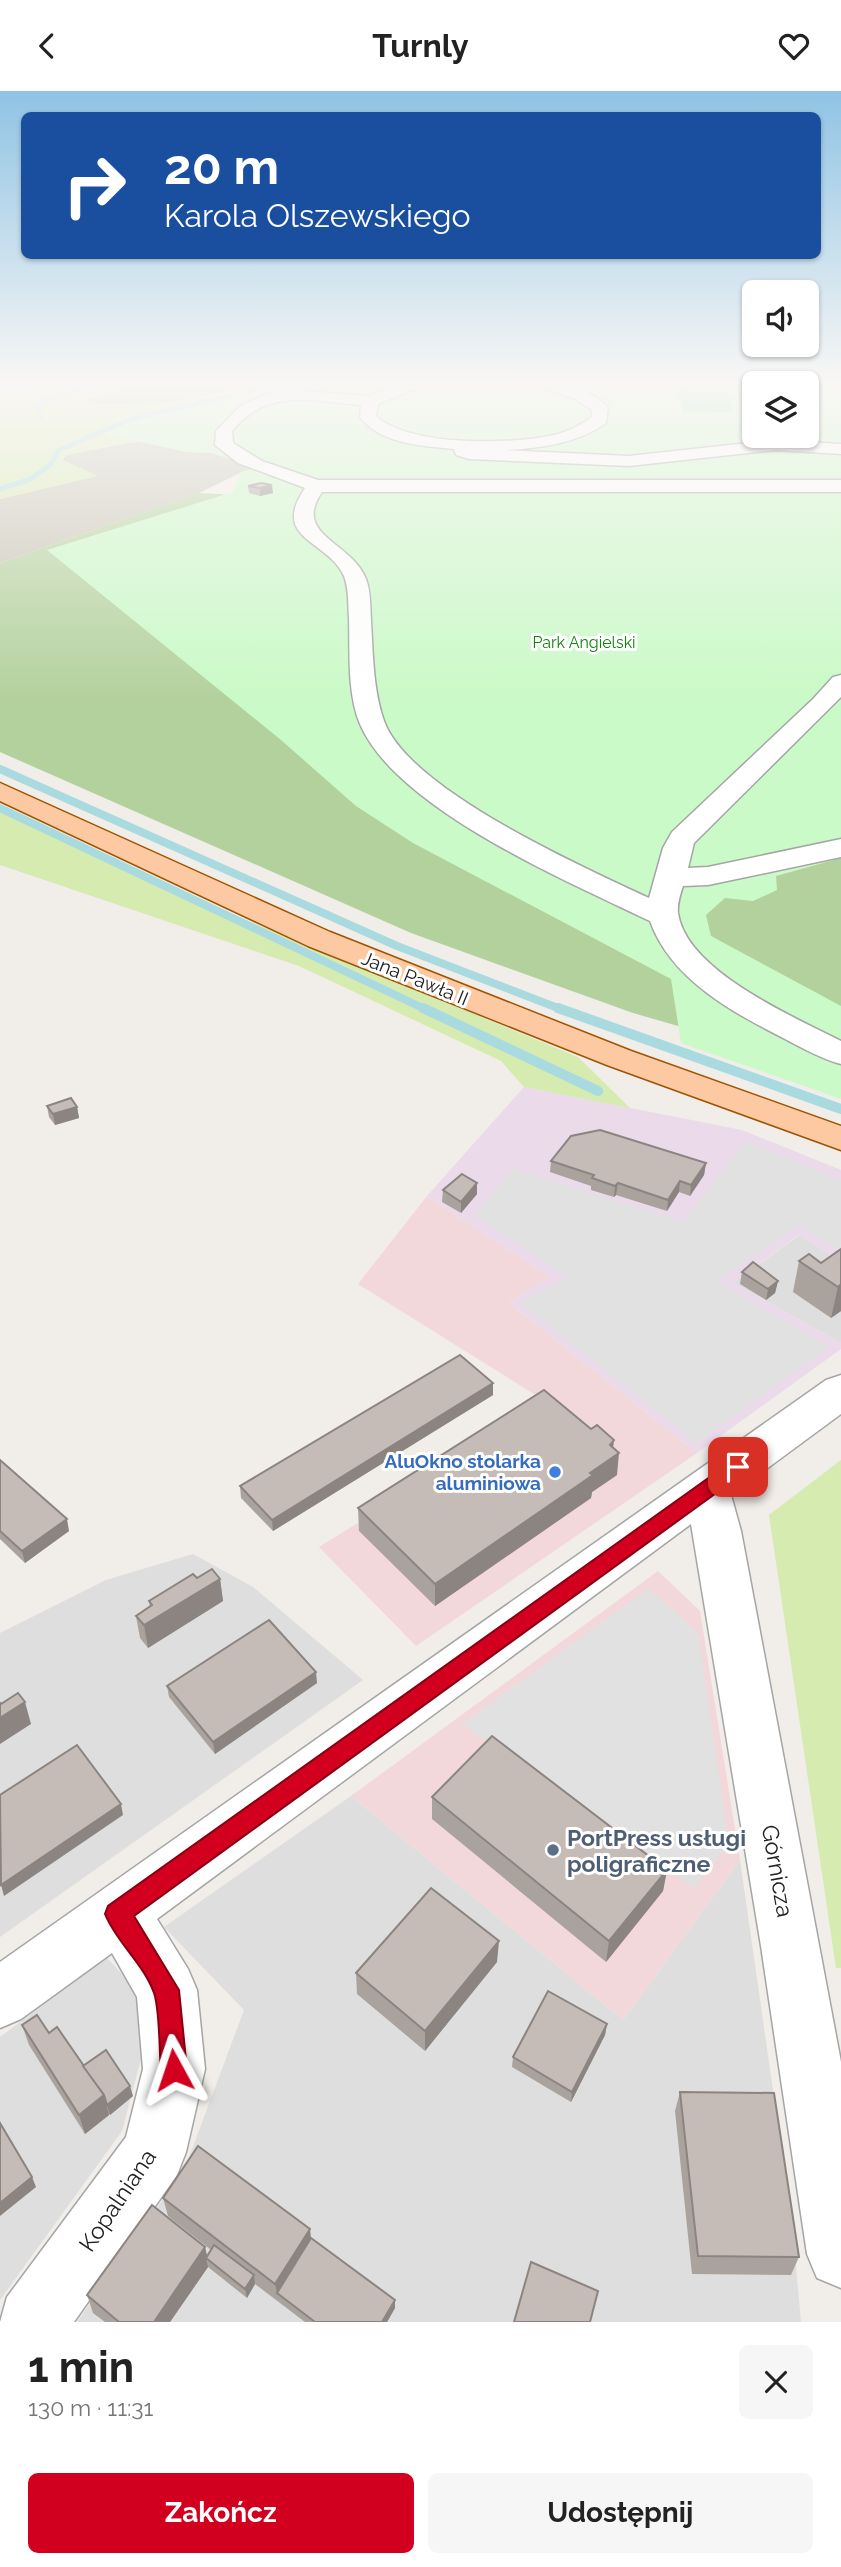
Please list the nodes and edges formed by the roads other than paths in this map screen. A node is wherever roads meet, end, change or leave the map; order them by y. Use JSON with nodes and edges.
{"nodes":[{"id":1,"x":314,"y":489,"type":"edge"},
{"id":2,"x":841,"y":683,"type":"edge"},
{"id":3,"x":0,"y":791,"type":"edge"},
{"id":4,"x":841,"y":848,"type":"edge"},
{"id":5,"x":671,"y":879,"type":"junction"},
{"id":6,"x":663,"y":916,"type":"junction"},
{"id":7,"x":841,"y":1054,"type":"edge"},
{"id":8,"x":841,"y":1139,"type":"edge"},
{"id":9,"x":841,"y":1391,"type":"edge"},
{"id":10,"x":706,"y":1490,"type":"junction"},
{"id":11,"x":117,"y":1914,"type":"junction"},
{"id":12,"x":0,"y":1998,"type":"edge"},
{"id":13,"x":841,"y":2253,"type":"edge"},
{"id":14,"x":32,"y":2322,"type":"edge"}],
"edges":[{"from":1,"to":6,"type":"street"},
{"from":2,"to":5,"type":"street"},
{"from":3,"to":8,"type":"main road","name":"Jana Pawła II"},
{"from":4,"to":5,"type":"street"},
{"from":5,"to":6,"type":"street"},
{"from":6,"to":7,"type":"street"},
{"from":9,"to":10,"type":"street"},
{"from":10,"to":11,"type":"street"},
{"from":10,"to":13,"type":"street","name":"Górnicza"},
{"from":11,"to":12,"type":"street"},
{"from":11,"to":14,"type":"street","name":"Kopalniana"}]}
